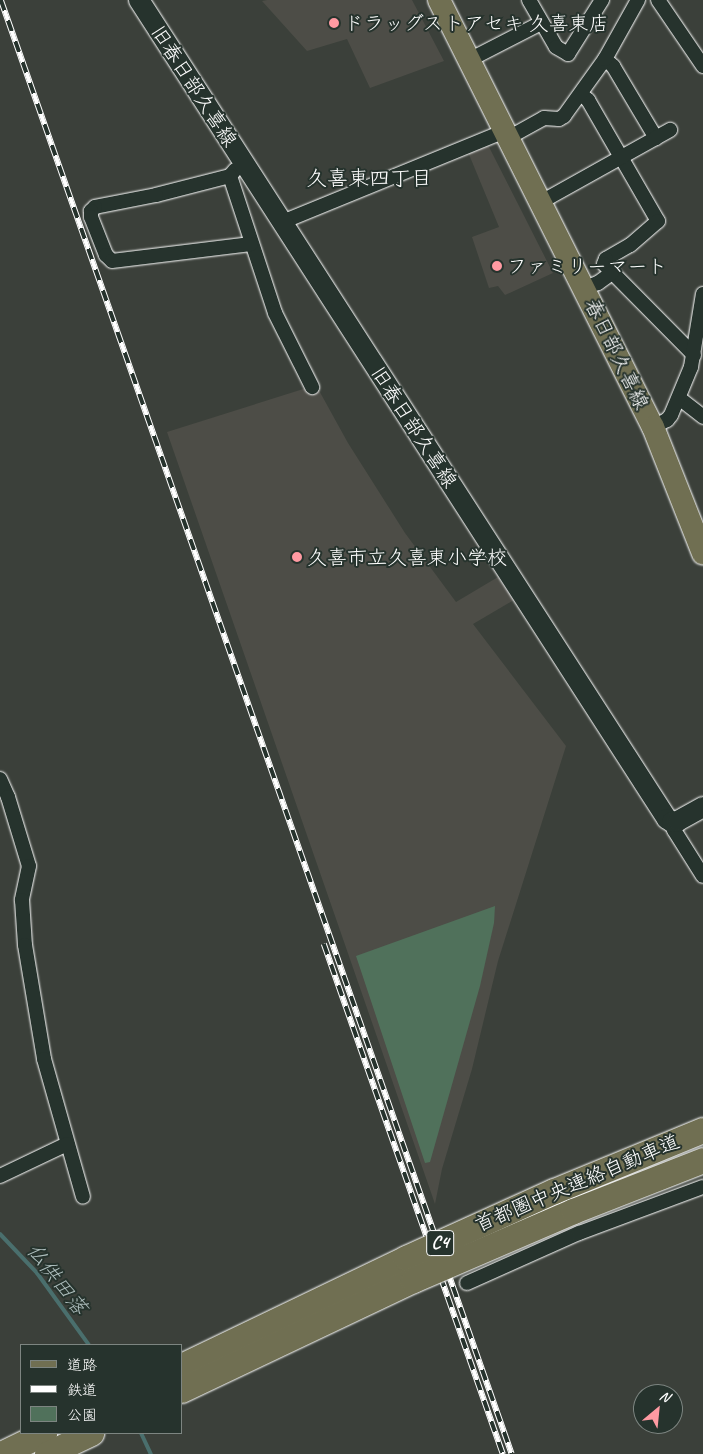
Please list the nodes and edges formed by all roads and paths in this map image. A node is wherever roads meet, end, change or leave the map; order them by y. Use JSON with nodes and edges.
{"nodes":[{"id":1,"x":140,"y":0,"type":"edge"},
{"id":2,"x":439,"y":0,"type":"edge"},
{"id":3,"x":529,"y":0,"type":"edge"},
{"id":4,"x":602,"y":0,"type":"edge"},
{"id":5,"x":638,"y":0,"type":"edge"},
{"id":6,"x":658,"y":0,"type":"edge"},
{"id":7,"x":541,"y":23,"type":"junction"},
{"id":8,"x":605,"y":59,"type":"junction"},
{"id":9,"x":469,"y":60,"type":"junction"},
{"id":10,"x":703,"y":66,"type":"edge"},
{"id":11,"x":582,"y":94,"type":"junction"},
{"id":12,"x":670,"y":130,"type":"dead end"},
{"id":13,"x":507,"y":134,"type":"junction"},
{"id":14,"x":656,"y":138,"type":"junction"},
{"id":15,"x":621,"y":159,"type":"junction"},
{"id":16,"x":237,"y":170,"type":"junction"},
{"id":17,"x":541,"y":202,"type":"junction"},
{"id":18,"x":282,"y":222,"type":"junction"},
{"id":19,"x":251,"y":244,"type":"junction"},
{"id":20,"x":612,"y":273,"type":"junction"},
{"id":21,"x":584,"y":288,"type":"junction"},
{"id":22,"x":703,"y":294,"type":"edge"},
{"id":23,"x":694,"y":355,"type":"junction"},
{"id":24,"x":312,"y":387,"type":"dead end"},
{"id":25,"x":680,"y":398,"type":"junction"},
{"id":26,"x":703,"y":417,"type":"edge"},
{"id":27,"x":653,"y":427,"type":"junction"},
{"id":28,"x":703,"y":553,"type":"edge"},
{"id":29,"x":0,"y":779,"type":"edge"},
{"id":30,"x":703,"y":807,"type":"edge"},
{"id":31,"x":672,"y":822,"type":"junction"},
{"id":32,"x":703,"y":876,"type":"edge"},
{"id":33,"x":703,"y":1130,"type":"edge"},
{"id":34,"x":67,"y":1144,"type":"junction"},
{"id":35,"x":703,"y":1160,"type":"edge"},
{"id":36,"x":0,"y":1176,"type":"edge"},
{"id":37,"x":703,"y":1187,"type":"edge"},
{"id":38,"x":83,"y":1196,"type":"dead end"},
{"id":39,"x":467,"y":1283,"type":"dead end"},
{"id":40,"x":182,"y":1366,"type":"edge"},
{"id":41,"x":182,"y":1390,"type":"edge"},
{"id":42,"x":42,"y":1434,"type":"edge"},
{"id":43,"x":89,"y":1434,"type":"edge"},
{"id":44,"x":1,"y":1454,"type":"edge"},
{"id":45,"x":47,"y":1454,"type":"edge"}],
"edges":[{"from":1,"to":16,"type":"street","name":"旧春日部久喜線"},
{"from":2,"to":9,"type":"main road","name":"春日部久喜線"},
{"from":3,"to":7,"type":"street"},
{"from":4,"to":7,"type":"street"},
{"from":5,"to":8,"type":"street"},
{"from":6,"to":10,"type":"street"},
{"from":7,"to":9,"type":"street"},
{"from":8,"to":11,"type":"street"},
{"from":8,"to":14,"type":"street"},
{"from":9,"to":13,"type":"main road","name":"春日部久喜線"},
{"from":11,"to":13,"type":"street"},
{"from":11,"to":15,"type":"street"},
{"from":12,"to":14,"type":"street"},
{"from":13,"to":17,"type":"main road","name":"春日部久喜線"},
{"from":13,"to":18,"type":"street"},
{"from":14,"to":15,"type":"street"},
{"from":15,"to":17,"type":"street"},
{"from":15,"to":20,"type":"street"},
{"from":16,"to":18,"type":"street","name":"旧春日部久喜線"},
{"from":16,"to":19,"type":"street"},
{"from":16,"to":19,"type":"street"},
{"from":17,"to":21,"type":"main road","name":"春日部久喜線"},
{"from":18,"to":31,"type":"street","name":"旧春日部久喜線"},
{"from":19,"to":24,"type":"street"},
{"from":20,"to":21,"type":"street"},
{"from":20,"to":23,"type":"street"},
{"from":21,"to":27,"type":"main road","name":"春日部久喜線"},
{"from":22,"to":23,"type":"street"},
{"from":23,"to":25,"type":"street"},
{"from":25,"to":26,"type":"street"},
{"from":25,"to":27,"type":"street"},
{"from":27,"to":28,"type":"main road","name":"春日部久喜線"},
{"from":29,"to":34,"type":"street"},
{"from":30,"to":31,"type":"street"},
{"from":31,"to":32,"type":"street"},
{"from":33,"to":40,"type":"highway","name":"首都圏中央連絡自動車道","number":"C4","bridge":true},
{"from":34,"to":36,"type":"street"},
{"from":34,"to":38,"type":"street"},
{"from":35,"to":41,"type":"highway","name":"首都圏中央連絡自動車道","number":"C4","bridge":true},
{"from":37,"to":39,"type":"street"},
{"from":42,"to":44,"type":"highway"},
{"from":43,"to":45,"type":"highway"}]}
